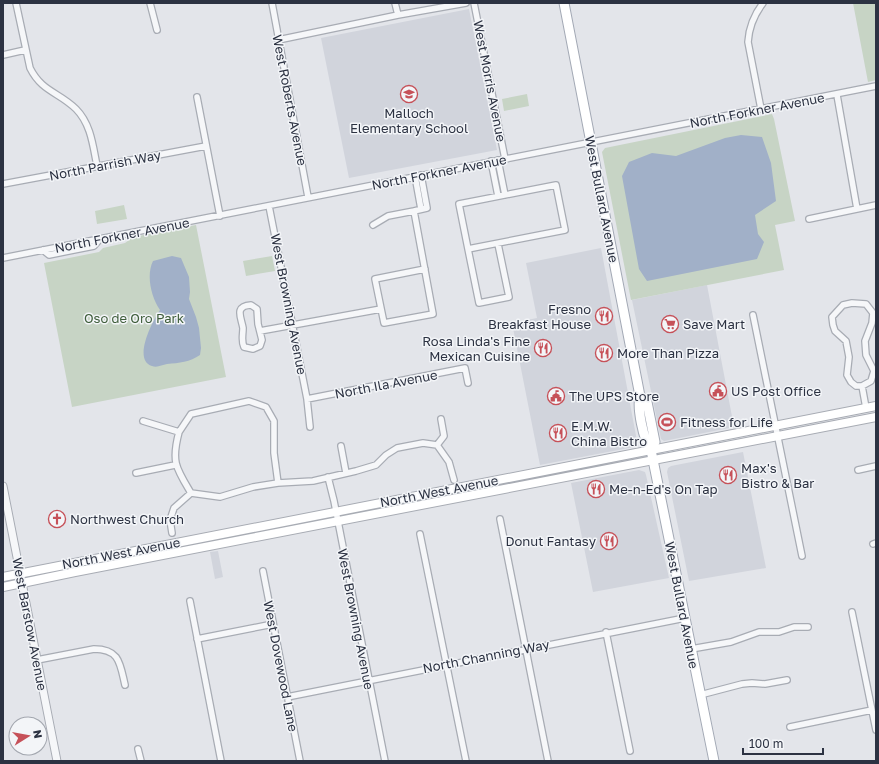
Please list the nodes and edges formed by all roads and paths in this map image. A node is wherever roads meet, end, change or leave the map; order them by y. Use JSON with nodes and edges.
{"nodes":[{"id":1,"x":16,"y":3,"type":"edge"},
{"id":2,"x":150,"y":3,"type":"edge"},
{"id":3,"x":272,"y":3,"type":"edge"},
{"id":4,"x":395,"y":3,"type":"edge"},
{"id":5,"x":466,"y":3,"type":"edge"},
{"id":6,"x":474,"y":3,"type":"edge"},
{"id":7,"x":564,"y":3,"type":"edge"},
{"id":8,"x":763,"y":3,"type":"edge"},
{"id":9,"x":398,"y":15,"type":"junction"},
{"id":10,"x":157,"y":30,"type":"dead end"},
{"id":11,"x":278,"y":40,"type":"junction"},
{"id":12,"x":25,"y":50,"type":"junction"},
{"id":13,"x":3,"y":55,"type":"edge"},
{"id":14,"x":876,"y":86,"type":"edge"},
{"id":15,"x":837,"y":95,"type":"junction"},
{"id":16,"x":197,"y":97,"type":"dead end"},
{"id":17,"x":761,"y":109,"type":"junction"},
{"id":18,"x":591,"y":142,"type":"junction"},
{"id":19,"x":206,"y":146,"type":"junction"},
{"id":20,"x":505,"y":158,"type":"junction"},
{"id":21,"x":498,"y":160,"type":"junction"},
{"id":22,"x":491,"y":161,"type":"junction"},
{"id":23,"x":97,"y":166,"type":"junction"},
{"id":24,"x":418,"y":176,"type":"junction"},
{"id":25,"x":3,"y":184,"type":"edge"},
{"id":26,"x":505,"y":194,"type":"junction"},
{"id":27,"x":498,"y":196,"type":"junction"},
{"id":28,"x":308,"y":197,"type":"junction"},
{"id":29,"x":269,"y":206,"type":"junction"},
{"id":30,"x":876,"y":206,"type":"edge"},
{"id":31,"x":421,"y":209,"type":"junction"},
{"id":32,"x":857,"y":209,"type":"junction"},
{"id":33,"x":414,"y":211,"type":"junction"},
{"id":34,"x":220,"y":216,"type":"junction"},
{"id":35,"x":809,"y":218,"type":"dead end"},
{"id":36,"x":373,"y":225,"type":"dead end"},
{"id":37,"x":498,"y":244,"type":"junction"},
{"id":38,"x":468,"y":249,"type":"junction"},
{"id":39,"x":3,"y":258,"type":"edge"},
{"id":40,"x":425,"y":269,"type":"junction"},
{"id":41,"x":381,"y":309,"type":"junction"},
{"id":42,"x":753,"y":315,"type":"dead end"},
{"id":43,"x":293,"y":325,"type":"junction"},
{"id":44,"x":260,"y":331,"type":"junction"},
{"id":45,"x":468,"y":383,"type":"dead end"},
{"id":46,"x":862,"y":386,"type":"junction"},
{"id":47,"x":307,"y":399,"type":"junction"},
{"id":48,"x":876,"y":406,"type":"edge"},
{"id":49,"x":866,"y":408,"type":"junction"},
{"id":50,"x":876,"y":418,"type":"edge"},
{"id":51,"x":441,"y":419,"type":"dead end"},
{"id":52,"x":143,"y":421,"type":"dead end"},
{"id":53,"x":310,"y":426,"type":"dead end"},
{"id":54,"x":775,"y":426,"type":"junction"},
{"id":55,"x":179,"y":432,"type":"junction"},
{"id":56,"x":777,"y":437,"type":"junction"},
{"id":57,"x":341,"y":446,"type":"dead end"},
{"id":58,"x":437,"y":446,"type":"junction"},
{"id":59,"x":651,"y":450,"type":"junction"},
{"id":60,"x":653,"y":461,"type":"junction"},
{"id":61,"x":176,"y":465,"type":"junction"},
{"id":62,"x":876,"y":466,"type":"edge"},
{"id":63,"x":858,"y":470,"type":"dead end"},
{"id":64,"x":136,"y":473,"type":"dead end"},
{"id":65,"x":346,"y":473,"type":"junction"},
{"id":66,"x":513,"y":476,"type":"junction"},
{"id":67,"x":328,"y":477,"type":"junction"},
{"id":68,"x":454,"y":480,"type":"dead end"},
{"id":69,"x":278,"y":483,"type":"junction"},
{"id":70,"x":3,"y":486,"type":"edge"},
{"id":71,"x":191,"y":493,"type":"junction"},
{"id":72,"x":4,"y":494,"type":"edge"},
{"id":73,"x":421,"y":506,"type":"junction"},
{"id":74,"x":336,"y":512,"type":"junction"},
{"id":75,"x":500,"y":519,"type":"dead end"},
{"id":76,"x":338,"y":522,"type":"junction"},
{"id":77,"x":172,"y":533,"type":"dead end"},
{"id":78,"x":420,"y":534,"type":"dead end"},
{"id":79,"x":802,"y":556,"type":"dead end"},
{"id":80,"x":263,"y":570,"type":"dead end"},
{"id":81,"x":20,"y":573,"type":"junction"},
{"id":82,"x":3,"y":577,"type":"edge"},
{"id":83,"x":22,"y":583,"type":"junction"},
{"id":84,"x":3,"y":587,"type":"edge"},
{"id":85,"x":190,"y":601,"type":"dead end"},
{"id":86,"x":852,"y":612,"type":"dead end"},
{"id":87,"x":685,"y":618,"type":"junction"},
{"id":88,"x":273,"y":624,"type":"junction"},
{"id":89,"x":808,"y":627,"type":"dead end"},
{"id":90,"x":606,"y":632,"type":"junction"},
{"id":91,"x":197,"y":639,"type":"junction"},
{"id":92,"x":526,"y":648,"type":"junction"},
{"id":93,"x":691,"y":649,"type":"junction"},
{"id":94,"x":37,"y":660,"type":"junction"},
{"id":95,"x":446,"y":664,"type":"junction"},
{"id":96,"x":368,"y":680,"type":"junction"},
{"id":97,"x":787,"y":680,"type":"dead end"},
{"id":98,"x":125,"y":685,"type":"dead end"},
{"id":99,"x":700,"y":695,"type":"junction"},
{"id":100,"x":287,"y":697,"type":"junction"},
{"id":101,"x":872,"y":710,"type":"junction"},
{"id":102,"x":790,"y":727,"type":"dead end"},
{"id":103,"x":876,"y":730,"type":"edge"},
{"id":104,"x":138,"y":749,"type":"dead end"},
{"id":105,"x":630,"y":751,"type":"dead end"},
{"id":106,"x":57,"y":761,"type":"edge"},
{"id":107,"x":141,"y":761,"type":"edge"},
{"id":108,"x":221,"y":761,"type":"edge"},
{"id":109,"x":300,"y":761,"type":"edge"},
{"id":110,"x":385,"y":761,"type":"edge"},
{"id":111,"x":466,"y":761,"type":"edge"},
{"id":112,"x":548,"y":761,"type":"edge"},
{"id":113,"x":714,"y":761,"type":"edge"}],
"edges":[{"from":1,"to":12,"type":"street"},
{"from":2,"to":10,"type":"street"},
{"from":3,"to":11,"type":"street","name":"West Roberts Avenue"},
{"from":4,"to":9,"type":"street"},
{"from":5,"to":9,"type":"street"},
{"from":6,"to":20,"type":"street","name":"West Morris Avenue"},
{"from":7,"to":18,"type":"main road","name":"West Bullard Avenue"},
{"from":8,"to":17,"type":"street"},
{"from":9,"to":11,"type":"street"},
{"from":11,"to":28,"type":"street","name":"West Roberts Avenue"},
{"from":12,"to":13,"type":"street"},
{"from":12,"to":23,"type":"street"},
{"from":14,"to":15,"type":"street","name":"North Forkner Avenue"},
{"from":15,"to":17,"type":"street","name":"North Forkner Avenue"},
{"from":15,"to":32,"type":"street"},
{"from":16,"to":19,"type":"street"},
{"from":17,"to":18,"type":"street","name":"North Forkner Avenue"},
{"from":18,"to":20,"type":"street","name":"North Forkner Avenue"},
{"from":18,"to":59,"type":"main road","name":"West Bullard Avenue"},
{"from":19,"to":23,"type":"street","name":"North Parrish Way"},
{"from":19,"to":34,"type":"street"},
{"from":20,"to":21,"type":"street","name":"North Forkner Avenue"},
{"from":21,"to":22,"type":"street","name":"North Forkner Avenue"},
{"from":21,"to":26,"type":"street"},
{"from":22,"to":24,"type":"street","name":"North Forkner Avenue"},
{"from":22,"to":27,"type":"street"},
{"from":23,"to":25,"type":"street","name":"North Parrish Way"},
{"from":24,"to":28,"type":"street","name":"North Forkner Avenue"},
{"from":24,"to":31,"type":"street"},
{"from":24,"to":31,"type":"street"},
{"from":26,"to":27,"type":"street"},
{"from":26,"to":37,"type":"street"},
{"from":27,"to":38,"type":"street"},
{"from":28,"to":29,"type":"street","name":"North Forkner Avenue"},
{"from":29,"to":34,"type":"street","name":"North Forkner Avenue"},
{"from":29,"to":43,"type":"street","name":"West Browning Avenue"},
{"from":30,"to":32,"type":"street"},
{"from":31,"to":33,"type":"street"},
{"from":32,"to":35,"type":"street"},
{"from":33,"to":36,"type":"street"},
{"from":33,"to":40,"type":"street"},
{"from":34,"to":39,"type":"street","name":"North Forkner Avenue"},
{"from":37,"to":38,"type":"street"},
{"from":37,"to":38,"type":"street"},
{"from":40,"to":41,"type":"street"},
{"from":40,"to":41,"type":"street"},
{"from":41,"to":43,"type":"street"},
{"from":42,"to":54,"type":"street"},
{"from":43,"to":44,"type":"street"},
{"from":43,"to":47,"type":"street","name":"West Browning Avenue"},
{"from":44,"to":44,"type":"street"},
{"from":45,"to":47,"type":"street","name":"North Ila Avenue"},
{"from":46,"to":46,"type":"street"},
{"from":46,"to":49,"type":"street"},
{"from":47,"to":53,"type":"street","name":"West Browning Avenue"},
{"from":48,"to":49,"type":"main road","name":"North West Avenue"},
{"from":49,"to":54,"type":"main road","name":"North West Avenue"},
{"from":50,"to":56,"type":"main road","name":"North West Avenue"},
{"from":51,"to":58,"type":"street"},
{"from":52,"to":55,"type":"street"},
{"from":54,"to":56,"type":"street"},
{"from":54,"to":59,"type":"main road","name":"North West Avenue"},
{"from":55,"to":61,"type":"street"},
{"from":55,"to":69,"type":"street"},
{"from":56,"to":60,"type":"main road","name":"North West Avenue"},
{"from":56,"to":79,"type":"street"},
{"from":57,"to":65,"type":"street"},
{"from":58,"to":65,"type":"street"},
{"from":58,"to":68,"type":"street"},
{"from":59,"to":60,"type":"main road","name":"West Bullard Avenue"},
{"from":59,"to":66,"type":"main road","name":"North West Avenue"},
{"from":60,"to":73,"type":"main road","name":"North West Avenue"},
{"from":60,"to":87,"type":"main road","name":"West Bullard Avenue"},
{"from":61,"to":64,"type":"street"},
{"from":61,"to":71,"type":"street"},
{"from":62,"to":63,"type":"street"},
{"from":65,"to":67,"type":"street"},
{"from":66,"to":73,"type":"main road"},
{"from":66,"to":74,"type":"main road","name":"North West Avenue"},
{"from":67,"to":69,"type":"street"},
{"from":67,"to":74,"type":"street","name":"West Browning Avenue"},
{"from":69,"to":71,"type":"street"},
{"from":70,"to":72,"type":"street","name":"West Barstow Avenue"},
{"from":71,"to":77,"type":"street"},
{"from":72,"to":81,"type":"street","name":"West Barstow Avenue"},
{"from":73,"to":76,"type":"main road","name":"North West Avenue"},
{"from":74,"to":76,"type":"street","name":"West Browning Avenue"},
{"from":74,"to":81,"type":"main road","name":"North West Avenue"},
{"from":75,"to":92,"type":"street"},
{"from":76,"to":83,"type":"main road","name":"North West Avenue"},
{"from":76,"to":96,"type":"street","name":"West Browning Avenue"},
{"from":78,"to":95,"type":"street"},
{"from":80,"to":88,"type":"street","name":"West Dovewood Lane"},
{"from":81,"to":82,"type":"main road","name":"North West Avenue"},
{"from":81,"to":83,"type":"street","name":"West Barstow Avenue"},
{"from":83,"to":84,"type":"main road","name":"North West Avenue"},
{"from":83,"to":94,"type":"street","name":"West Barstow Avenue"},
{"from":85,"to":91,"type":"street"},
{"from":86,"to":101,"type":"street"},
{"from":87,"to":90,"type":"street","name":"North Channing Way"},
{"from":87,"to":93,"type":"main road","name":"West Bullard Avenue"},
{"from":88,"to":91,"type":"street"},
{"from":88,"to":100,"type":"street","name":"West Dovewood Lane"},
{"from":89,"to":93,"type":"street"},
{"from":90,"to":92,"type":"street","name":"North Channing Way"},
{"from":90,"to":105,"type":"street"},
{"from":91,"to":108,"type":"street"},
{"from":92,"to":95,"type":"street","name":"North Channing Way"},
{"from":92,"to":112,"type":"street"},
{"from":93,"to":99,"type":"main road","name":"West Bullard Avenue"},
{"from":94,"to":98,"type":"street"},
{"from":94,"to":106,"type":"street","name":"West Barstow Avenue"},
{"from":95,"to":96,"type":"street","name":"North Channing Way"},
{"from":95,"to":111,"type":"street"},
{"from":96,"to":100,"type":"street","name":"North Channing Way"},
{"from":96,"to":110,"type":"street","name":"West Browning Avenue"},
{"from":97,"to":99,"type":"street"},
{"from":99,"to":113,"type":"main road","name":"West Bullard Avenue"},
{"from":100,"to":109,"type":"street","name":"West Dovewood Lane"},
{"from":101,"to":102,"type":"street"},
{"from":101,"to":103,"type":"street"},
{"from":104,"to":107,"type":"street"}]}
